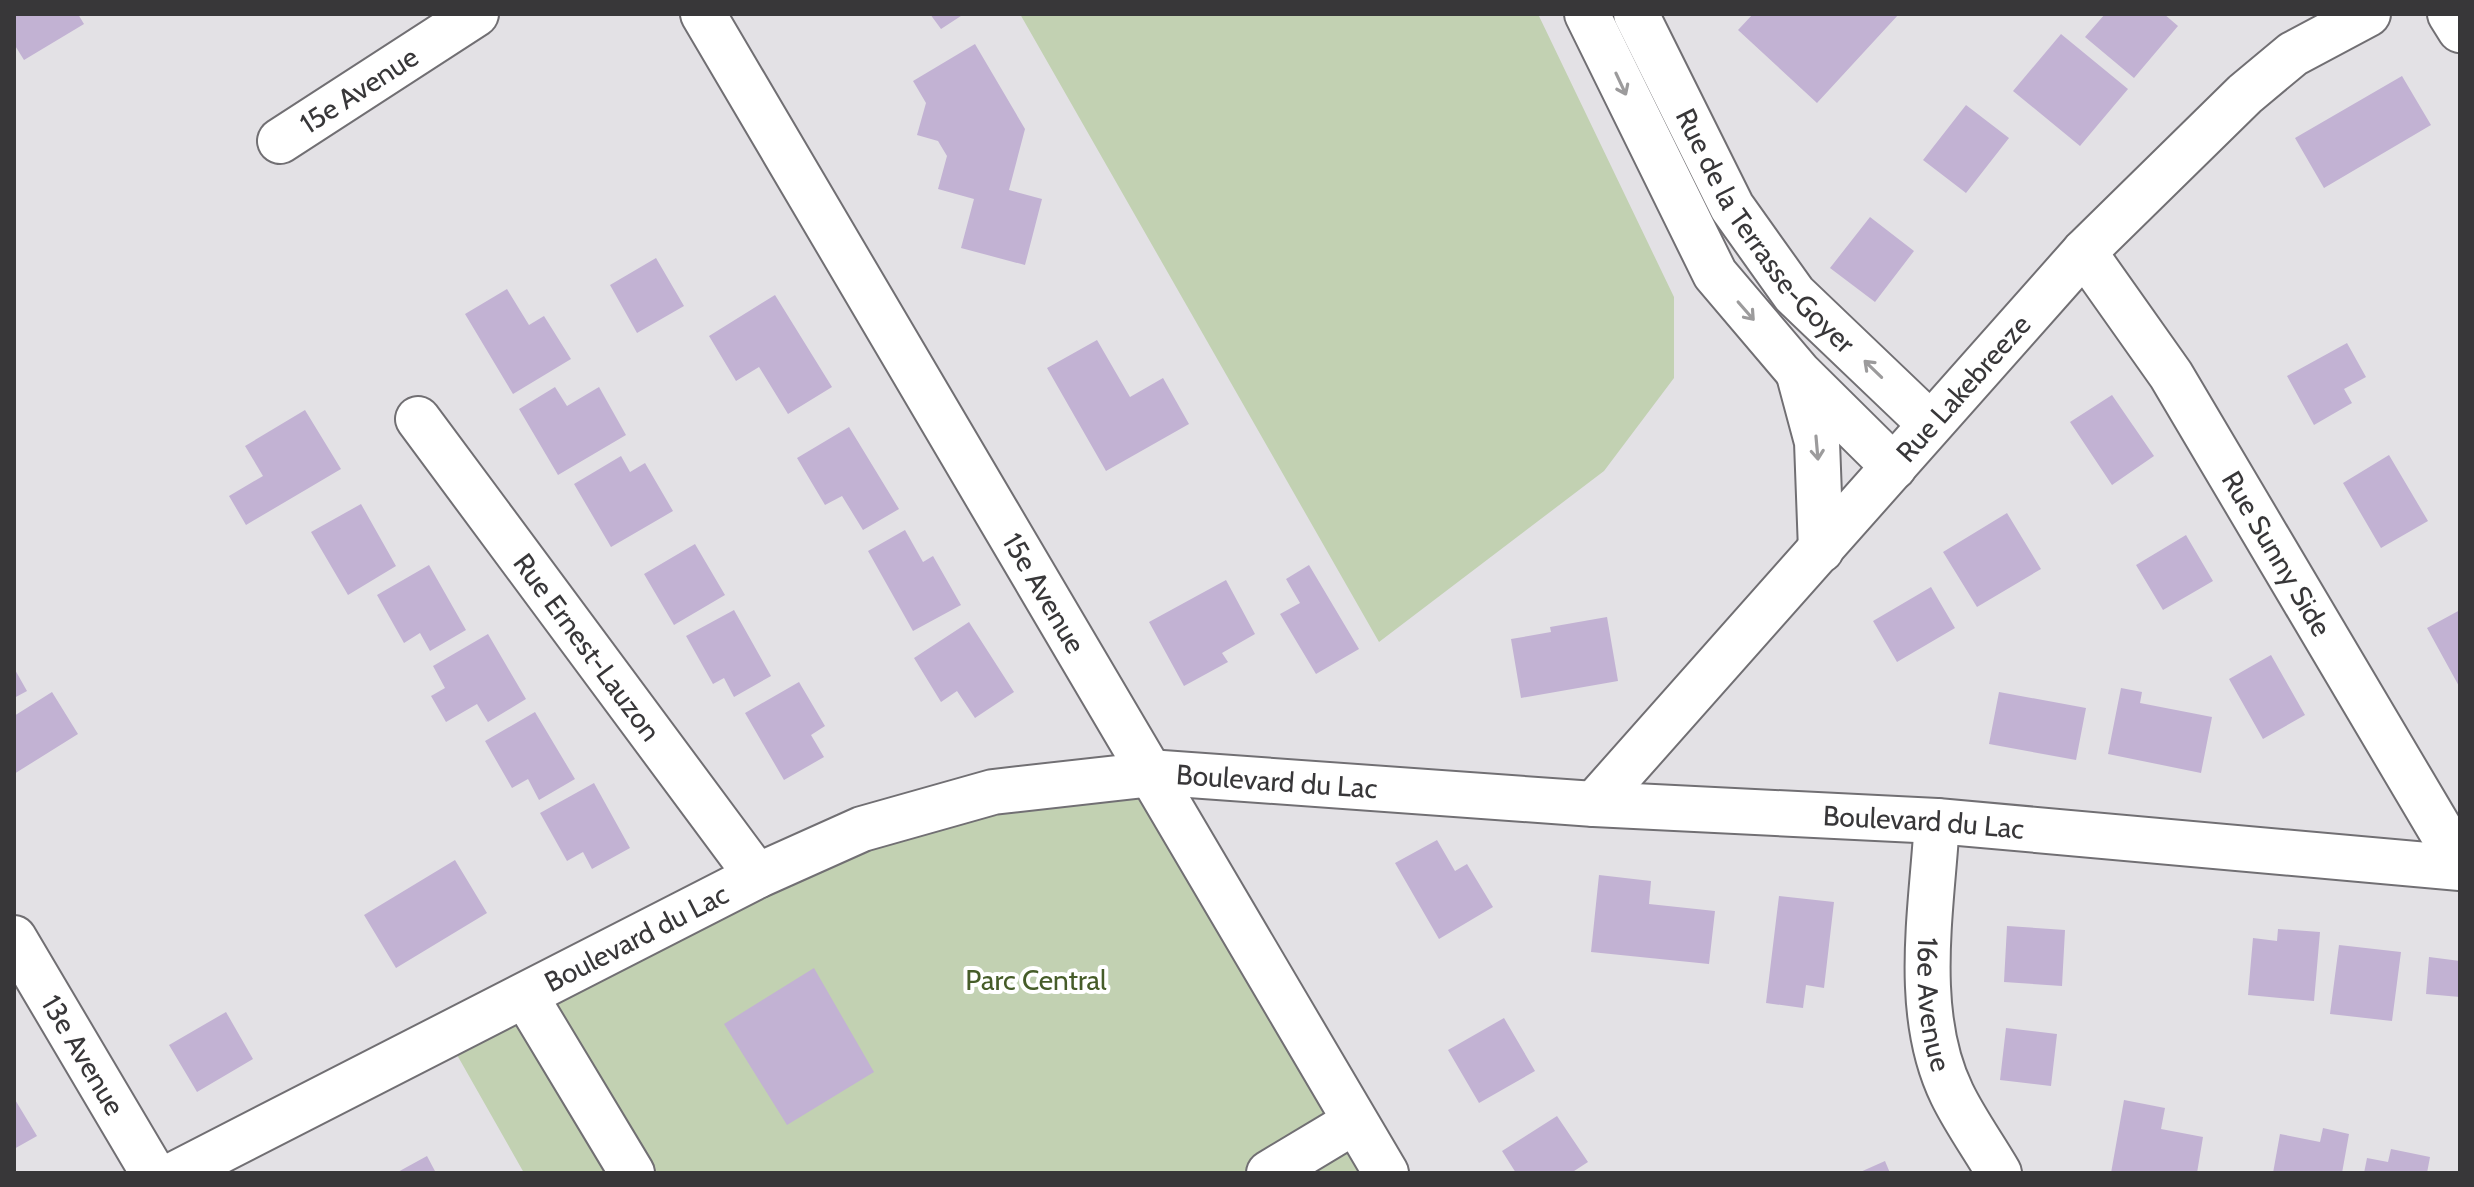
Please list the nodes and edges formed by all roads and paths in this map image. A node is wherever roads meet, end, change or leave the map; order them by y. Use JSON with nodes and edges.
{"nodes":[{"id":1,"x":476,"y":14,"type":"edge"},
{"id":2,"x":703,"y":14,"type":"edge"},
{"id":3,"x":1587,"y":14,"type":"edge"},
{"id":4,"x":1636,"y":14,"type":"edge"},
{"id":5,"x":2368,"y":14,"type":"edge"},
{"id":6,"x":2450,"y":14,"type":"edge"},
{"id":7,"x":2460,"y":30,"type":"edge"},
{"id":8,"x":280,"y":141,"type":"dead end"},
{"id":9,"x":2084,"y":252,"type":"junction"},
{"id":10,"x":1799,"y":373,"type":"junction"},
{"id":11,"x":418,"y":419,"type":"dead end"},
{"id":12,"x":1929,"y":423,"type":"junction"},
{"id":13,"x":1894,"y":467,"type":"junction"},
{"id":14,"x":1821,"y":550,"type":"junction"},
{"id":15,"x":1150,"y":775,"type":"junction"},
{"id":16,"x":1594,"y":804,"type":"junction"},
{"id":17,"x":1937,"y":821,"type":"junction"},
{"id":18,"x":2460,"y":865,"type":"edge"},
{"id":19,"x":757,"y":876,"type":"junction"},
{"id":20,"x":14,"y":938,"type":"edge"},
{"id":21,"x":526,"y":997,"type":"junction"},
{"id":22,"x":1354,"y":1122,"type":"junction"},
{"id":23,"x":153,"y":1173,"type":"edge"},
{"id":24,"x":177,"y":1173,"type":"edge"},
{"id":25,"x":632,"y":1173,"type":"edge"},
{"id":26,"x":1269,"y":1173,"type":"edge"},
{"id":27,"x":1386,"y":1173,"type":"edge"},
{"id":28,"x":1999,"y":1173,"type":"edge"}],
"edges":[{"from":1,"to":8,"type":"street","name":"15e Avenue"},
{"from":2,"to":15,"type":"street","name":"15e Avenue"},
{"from":3,"to":10,"type":"street","name":"Rue de la Terrasse-Goyer","one_way":true},
{"from":12,"to":4,"type":"street","name":"Rue de la Terrasse-Goyer","one_way":true},
{"from":5,"to":9,"type":"street","name":"Rue Lakebreeze"},
{"from":6,"to":7,"type":"street"},
{"from":9,"to":12,"type":"street","name":"Rue Lakebreeze"},
{"from":9,"to":18,"type":"street","name":"Rue Sunny Side"},
{"from":10,"to":13,"type":"street","name":"Rue de la Terrasse-Goyer"},
{"from":10,"to":14,"type":"street","name":"Rue de la Terrasse-Goyer","one_way":true},
{"from":11,"to":19,"type":"street","name":"Rue Ernest-Lauzon"},
{"from":12,"to":13,"type":"street","name":"Rue Lakebreeze"},
{"from":13,"to":14,"type":"street","name":"Rue Lakebreeze"},
{"from":14,"to":16,"type":"street","name":"Rue Lakebreeze"},
{"from":15,"to":16,"type":"street","name":"Boulevard du Lac"},
{"from":15,"to":19,"type":"street","name":"Boulevard du Lac"},
{"from":15,"to":22,"type":"street","name":"15e Avenue"},
{"from":16,"to":17,"type":"street","name":"Boulevard du Lac"},
{"from":17,"to":18,"type":"street","name":"Boulevard du Lac"},
{"from":17,"to":28,"type":"street","name":"16e Avenue"},
{"from":19,"to":21,"type":"street","name":"Boulevard du Lac"},
{"from":20,"to":23,"type":"street","name":"13e Avenue"},
{"from":21,"to":24,"type":"street","name":"Boulevard du Lac"},
{"from":21,"to":25,"type":"street"},
{"from":22,"to":26,"type":"street"},
{"from":22,"to":27,"type":"street","name":"15e Avenue"}]}
